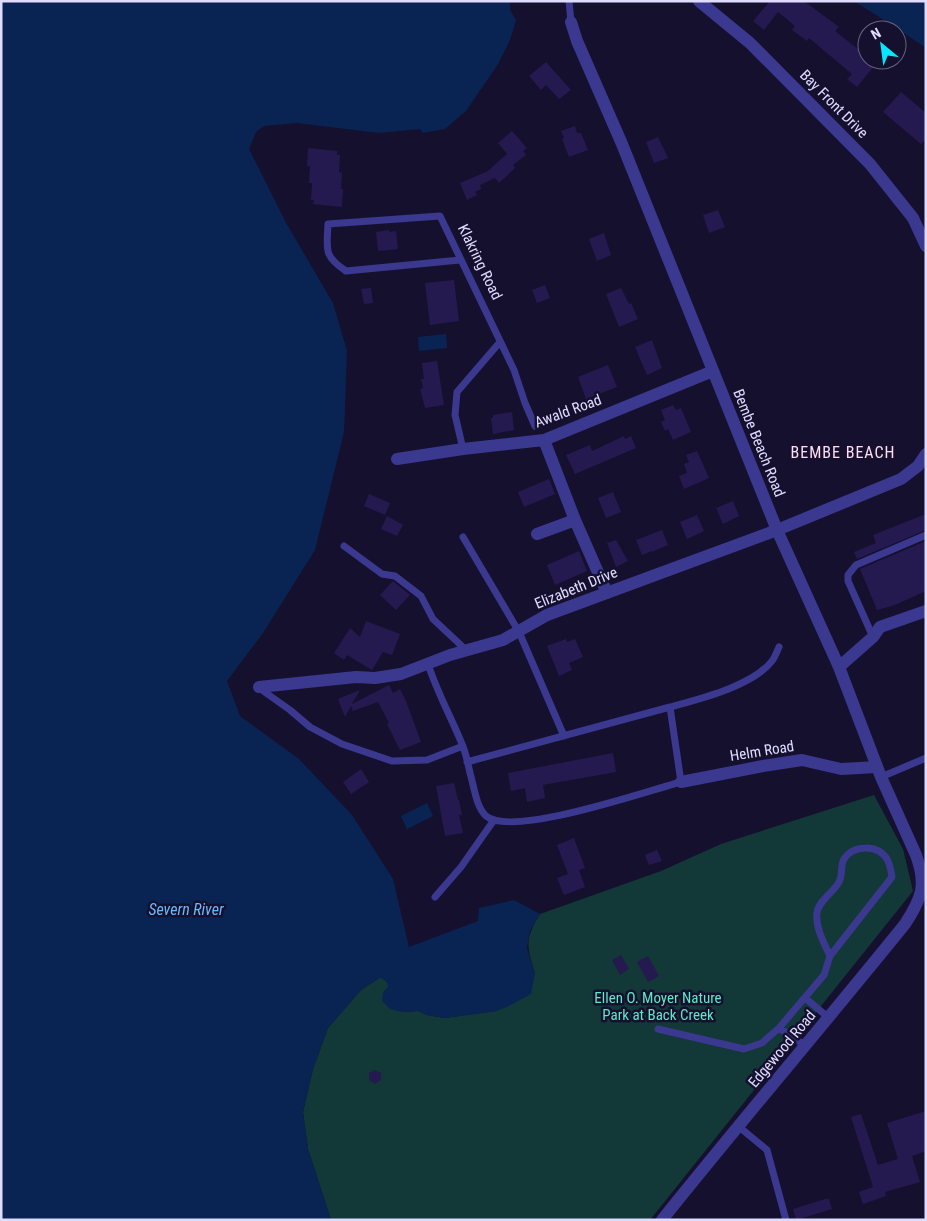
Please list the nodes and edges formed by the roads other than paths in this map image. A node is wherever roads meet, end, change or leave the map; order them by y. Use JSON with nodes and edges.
{"nodes":[{"id":1,"x":568,"y":1,"type":"edge"},
{"id":2,"x":700,"y":1,"type":"edge"},
{"id":3,"x":571,"y":22,"type":"joint"},
{"id":4,"x":926,"y":246,"type":"edge"},
{"id":5,"x":460,"y":260,"type":"junction"},
{"id":6,"x":500,"y":342,"type":"junction"},
{"id":7,"x":713,"y":371,"type":"junction"},
{"id":8,"x":535,"y":426,"type":"dead end"},
{"id":9,"x":544,"y":440,"type":"junction"},
{"id":10,"x":463,"y":449,"type":"junction"},
{"id":11,"x":926,"y":454,"type":"edge"},
{"id":12,"x":397,"y":459,"type":"dead end"},
{"id":13,"x":574,"y":520,"type":"junction"},
{"id":14,"x":777,"y":530,"type":"junction"},
{"id":15,"x":537,"y":534,"type":"dead end"},
{"id":16,"x":926,"y":535,"type":"edge"},
{"id":17,"x":463,"y":537,"type":"dead end"},
{"id":18,"x":344,"y":546,"type":"dead end"},
{"id":19,"x":607,"y":593,"type":"junction"},
{"id":20,"x":926,"y":611,"type":"edge"},
{"id":21,"x":519,"y":632,"type":"junction"},
{"id":22,"x":873,"y":637,"type":"junction"},
{"id":23,"x":779,"y":647,"type":"dead end"},
{"id":24,"x":466,"y":651,"type":"junction"},
{"id":25,"x":428,"y":664,"type":"junction"},
{"id":26,"x":839,"y":667,"type":"junction"},
{"id":27,"x":258,"y":687,"type":"joint"},
{"id":28,"x":670,"y":708,"type":"junction"},
{"id":29,"x":564,"y":736,"type":"junction"},
{"id":30,"x":463,"y":746,"type":"junction"},
{"id":31,"x":926,"y":758,"type":"edge"},
{"id":32,"x":467,"y":762,"type":"junction"},
{"id":33,"x":879,"y":772,"type":"junction"},
{"id":34,"x":681,"y":782,"type":"junction"},
{"id":35,"x":494,"y":820,"type":"junction"},
{"id":36,"x":434,"y":897,"type":"dead end"},
{"id":37,"x":923,"y":899,"type":"edge"},
{"id":38,"x":830,"y":956,"type":"junction"},
{"id":39,"x":805,"y":998,"type":"junction"},
{"id":40,"x":828,"y":1018,"type":"junction"},
{"id":41,"x":779,"y":1028,"type":"junction"},
{"id":42,"x":658,"y":1029,"type":"dead end"},
{"id":43,"x":806,"y":1046,"type":"junction"},
{"id":44,"x":738,"y":1126,"type":"junction"},
{"id":45,"x":662,"y":1220,"type":"edge"},
{"id":46,"x":786,"y":1220,"type":"edge"}],
"edges":[{"from":1,"to":3,"type":"lane","name":"Bembe Beach Road"},
{"from":2,"to":4,"type":"street","name":"Bay Front Drive"},
{"from":3,"to":7,"type":"street","name":"Bembe Beach Road"},
{"from":5,"to":5,"type":"lane","name":"Klakring Road"},
{"from":5,"to":6,"type":"lane","name":"Klakring Road"},
{"from":6,"to":8,"type":"lane","name":"Klakring Road"},
{"from":6,"to":10,"type":"lane"},
{"from":7,"to":9,"type":"street","name":"Awald Road"},
{"from":7,"to":14,"type":"street","name":"Bembe Beach Road"},
{"from":9,"to":10,"type":"street","name":"Awald Road"},
{"from":9,"to":13,"type":"street"},
{"from":10,"to":12,"type":"street","name":"Awald Road"},
{"from":11,"to":14,"type":"street"},
{"from":13,"to":15,"type":"street"},
{"from":13,"to":19,"type":"street"},
{"from":14,"to":19,"type":"street","name":"Elizabeth Drive"},
{"from":14,"to":26,"type":"street","name":"Bembe Beach Road"},
{"from":16,"to":22,"type":"lane"},
{"from":17,"to":21,"type":"lane"},
{"from":18,"to":24,"type":"lane"},
{"from":19,"to":21,"type":"street","name":"Elizabeth Drive"},
{"from":20,"to":22,"type":"street"},
{"from":21,"to":24,"type":"street","name":"Elizabeth Drive"},
{"from":21,"to":29,"type":"lane"},
{"from":22,"to":26,"type":"street"},
{"from":23,"to":28,"type":"lane"},
{"from":24,"to":25,"type":"street","name":"Elizabeth Drive"},
{"from":25,"to":27,"type":"street","name":"Elizabeth Drive"},
{"from":25,"to":30,"type":"lane"},
{"from":26,"to":33,"type":"street","name":"Bembe Beach Road"},
{"from":27,"to":30,"type":"lane"},
{"from":28,"to":29,"type":"lane"},
{"from":28,"to":34,"type":"lane"},
{"from":29,"to":32,"type":"lane"},
{"from":30,"to":32,"type":"lane"},
{"from":31,"to":33,"type":"lane"},
{"from":32,"to":35,"type":"lane"},
{"from":33,"to":34,"type":"street","name":"Helm Road"},
{"from":33,"to":37,"type":"street","name":"Bembe Beach Road"},
{"from":34,"to":35,"type":"lane"},
{"from":35,"to":36,"type":"lane"},
{"from":37,"to":40,"type":"street","name":"Edgewood Road"},
{"from":38,"to":38,"type":"lane"},
{"from":38,"to":39,"type":"lane"},
{"from":39,"to":40,"type":"lane"},
{"from":39,"to":41,"type":"lane"},
{"from":40,"to":43,"type":"street","name":"Edgewood Road"},
{"from":41,"to":42,"type":"lane"},
{"from":41,"to":43,"type":"lane"},
{"from":43,"to":44,"type":"street","name":"Edgewood Road"},
{"from":44,"to":45,"type":"street","name":"Edgewood Road"},
{"from":44,"to":46,"type":"lane"}]}
